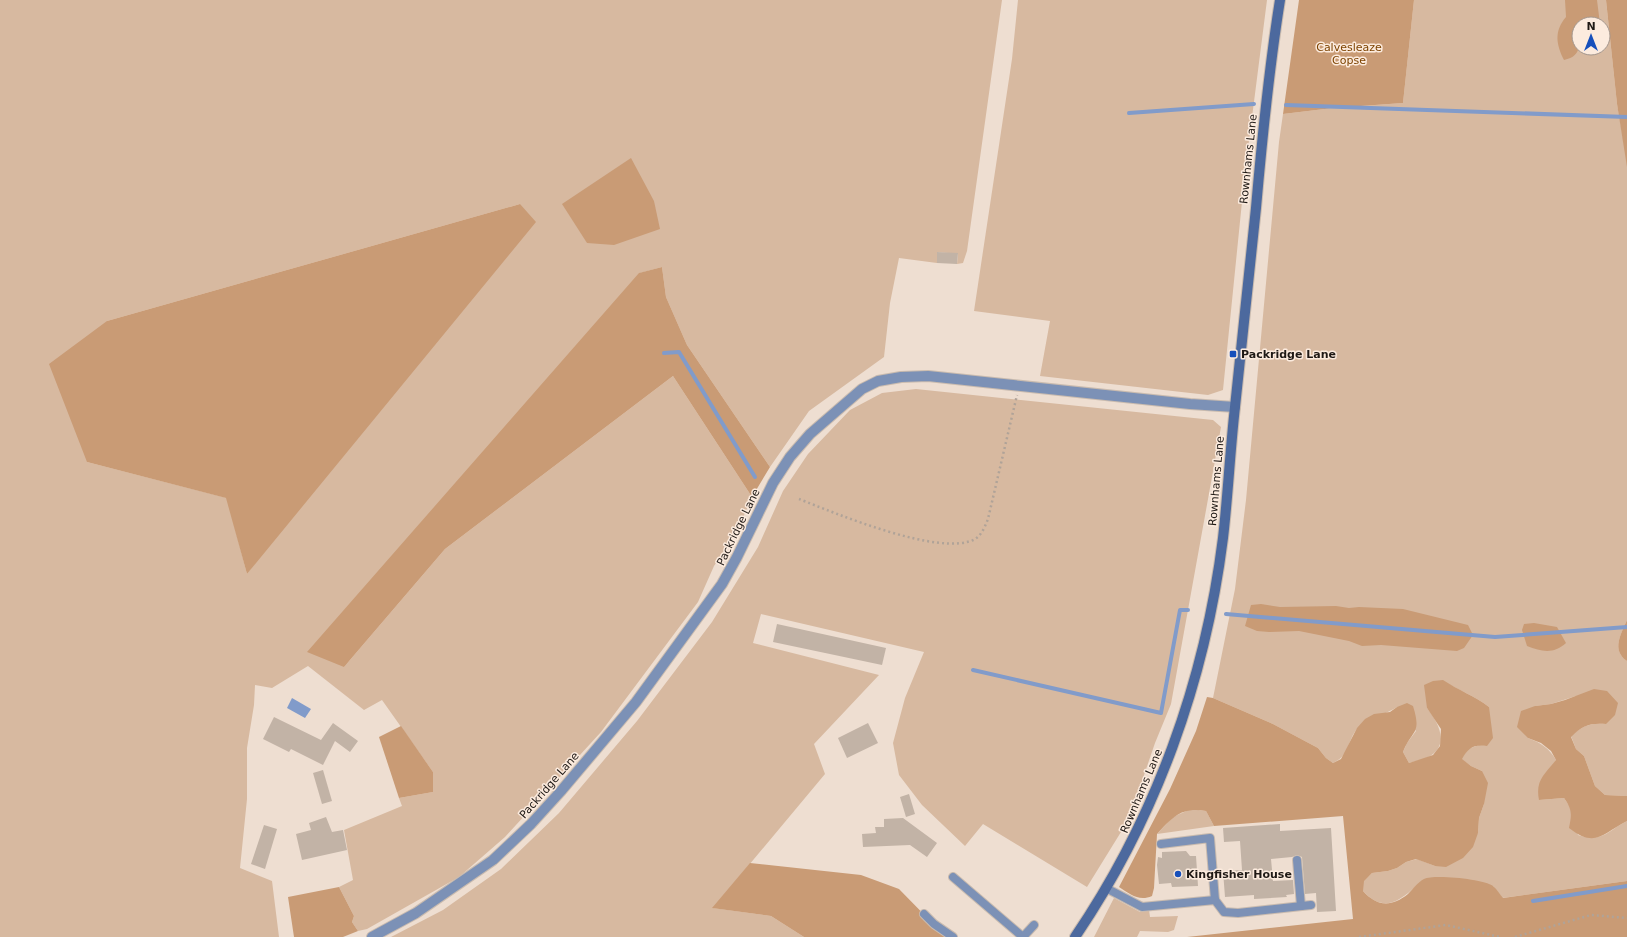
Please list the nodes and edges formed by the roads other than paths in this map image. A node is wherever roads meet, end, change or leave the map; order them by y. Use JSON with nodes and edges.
{"nodes":[{"id":1,"x":1280,"y":0,"type":"edge"},
{"id":2,"x":1235,"y":407,"type":"junction"},
{"id":3,"x":1161,"y":844,"type":"dead end"},
{"id":4,"x":1297,"y":860,"type":"dead end"},
{"id":5,"x":953,"y":877,"type":"dead end"},
{"id":6,"x":1106,"y":888,"type":"junction"},
{"id":7,"x":1216,"y":900,"type":"junction"},
{"id":8,"x":1311,"y":905,"type":"dead end"},
{"id":9,"x":1301,"y":906,"type":"junction"},
{"id":10,"x":924,"y":914,"type":"dead end"},
{"id":11,"x":1034,"y":925,"type":"dead end"},
{"id":12,"x":372,"y":937,"type":"edge"},
{"id":13,"x":953,"y":937,"type":"edge"},
{"id":14,"x":1023,"y":937,"type":"edge"},
{"id":15,"x":1075,"y":937,"type":"edge"}],
"edges":[{"from":1,"to":2,"type":"street","name":"Rownhams Lane"},
{"from":2,"to":6,"type":"street","name":"Rownhams Lane"},
{"from":2,"to":12,"type":"street","name":"Packridge Lane"},
{"from":3,"to":7,"type":"lane"},
{"from":4,"to":9,"type":"lane"},
{"from":5,"to":14,"type":"lane"},
{"from":6,"to":7,"type":"lane"},
{"from":6,"to":15,"type":"street","name":"Rownhams Lane"},
{"from":7,"to":9,"type":"lane"},
{"from":8,"to":9,"type":"lane"},
{"from":10,"to":13,"type":"lane"},
{"from":11,"to":14,"type":"lane"}]}
